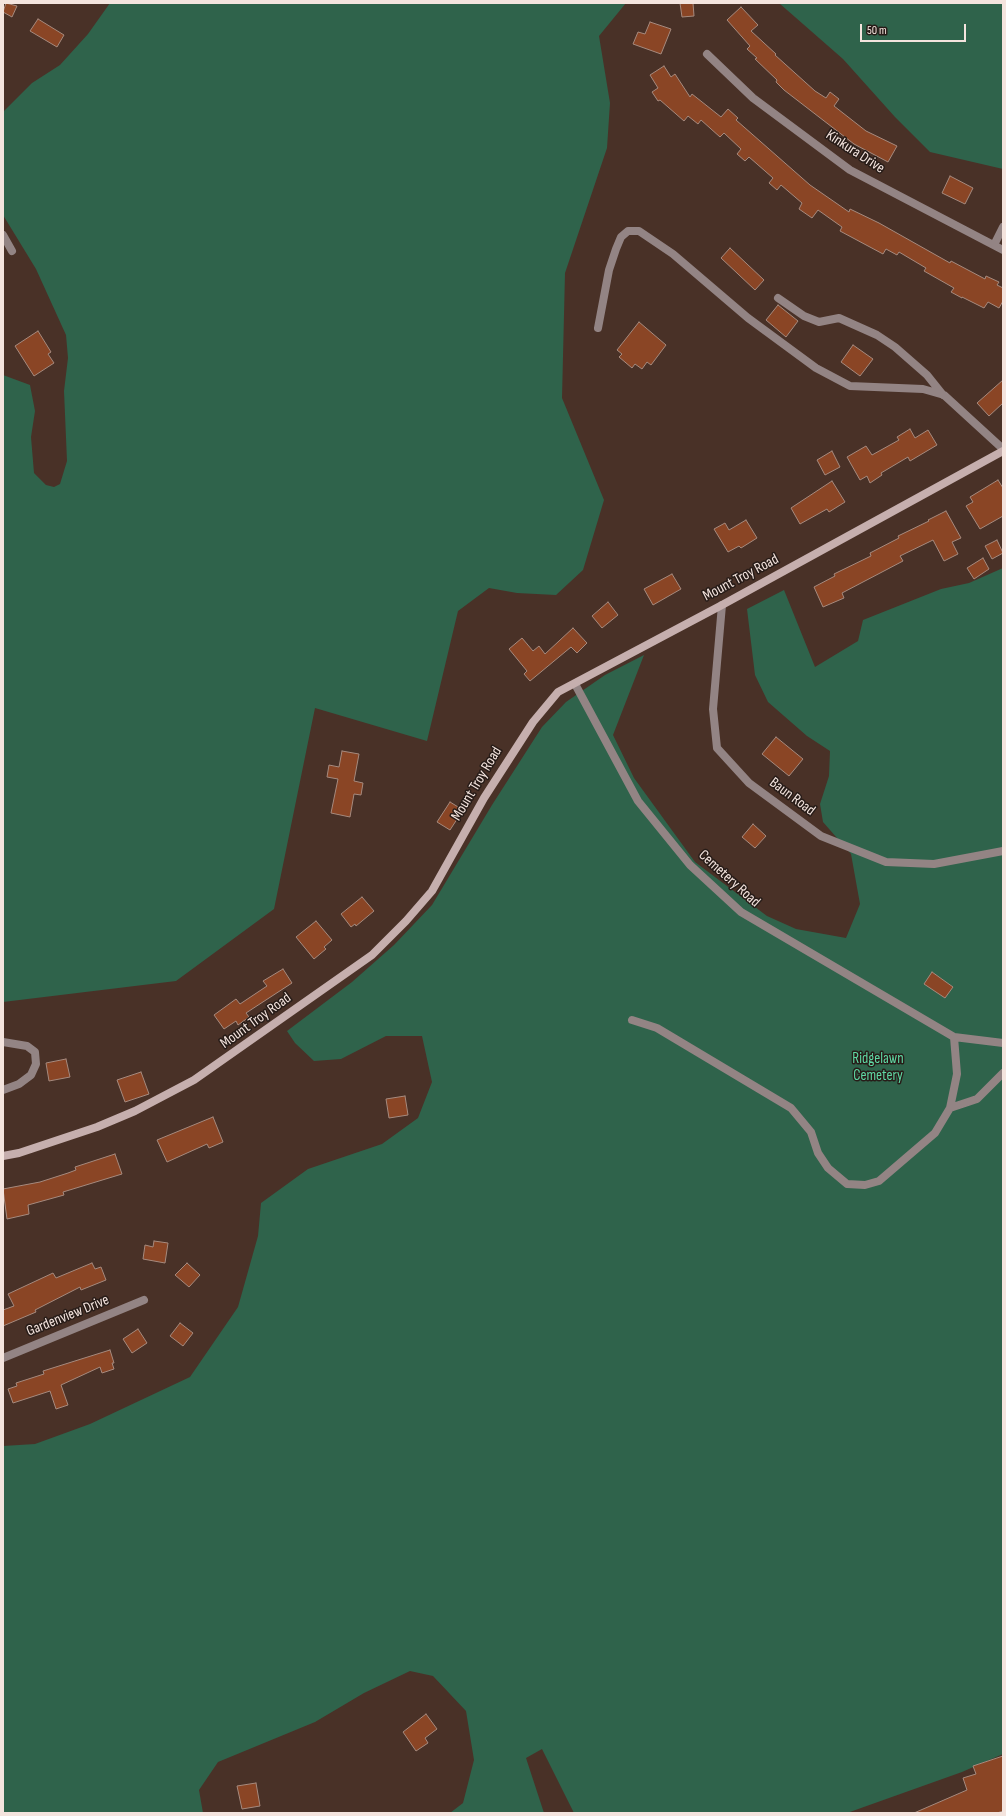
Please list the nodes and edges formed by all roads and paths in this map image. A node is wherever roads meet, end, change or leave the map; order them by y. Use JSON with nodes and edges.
{"nodes":[{"id":1,"x":707,"y":54,"type":"dead end"},
{"id":2,"x":1003,"y":226,"type":"edge"},
{"id":3,"x":3,"y":235,"type":"edge"},
{"id":4,"x":994,"y":245,"type":"junction"},
{"id":5,"x":1003,"y":250,"type":"edge"},
{"id":6,"x":12,"y":251,"type":"dead end"},
{"id":7,"x":778,"y":298,"type":"dead end"},
{"id":8,"x":598,"y":328,"type":"dead end"},
{"id":9,"x":944,"y":395,"type":"junction"},
{"id":10,"x":1003,"y":450,"type":"edge"},
{"id":11,"x":722,"y":605,"type":"junction"},
{"id":12,"x":575,"y":684,"type":"junction"},
{"id":13,"x":1003,"y":851,"type":"edge"},
{"id":14,"x":632,"y":1020,"type":"dead end"},
{"id":15,"x":954,"y":1037,"type":"junction"},
{"id":16,"x":3,"y":1042,"type":"edge"},
{"id":17,"x":1003,"y":1044,"type":"edge"},
{"id":18,"x":1003,"y":1072,"type":"edge"},
{"id":19,"x":3,"y":1090,"type":"edge"},
{"id":20,"x":950,"y":1108,"type":"junction"},
{"id":21,"x":3,"y":1156,"type":"edge"},
{"id":22,"x":144,"y":1300,"type":"dead end"},
{"id":23,"x":3,"y":1358,"type":"edge"}],
"edges":[{"from":1,"to":4,"type":"street","name":"Kinkura Drive"},
{"from":2,"to":4,"type":"street"},
{"from":3,"to":6,"type":"street"},
{"from":4,"to":5,"type":"street","name":"Kinkura Drive"},
{"from":7,"to":9,"type":"street"},
{"from":8,"to":9,"type":"street"},
{"from":9,"to":10,"type":"street"},
{"from":10,"to":11,"type":"street","name":"Mount Troy Road"},
{"from":11,"to":12,"type":"street","name":"Mount Troy Road"},
{"from":11,"to":13,"type":"street","name":"Baun Road"},
{"from":12,"to":15,"type":"street","name":"Cemetery Road"},
{"from":12,"to":21,"type":"street","name":"Mount Troy Road"},
{"from":14,"to":20,"type":"street"},
{"from":15,"to":17,"type":"street","name":"Cemetery Road"},
{"from":15,"to":20,"type":"street"},
{"from":16,"to":19,"type":"street"},
{"from":18,"to":20,"type":"street"},
{"from":22,"to":23,"type":"street","name":"Gardenview Drive"}]}
